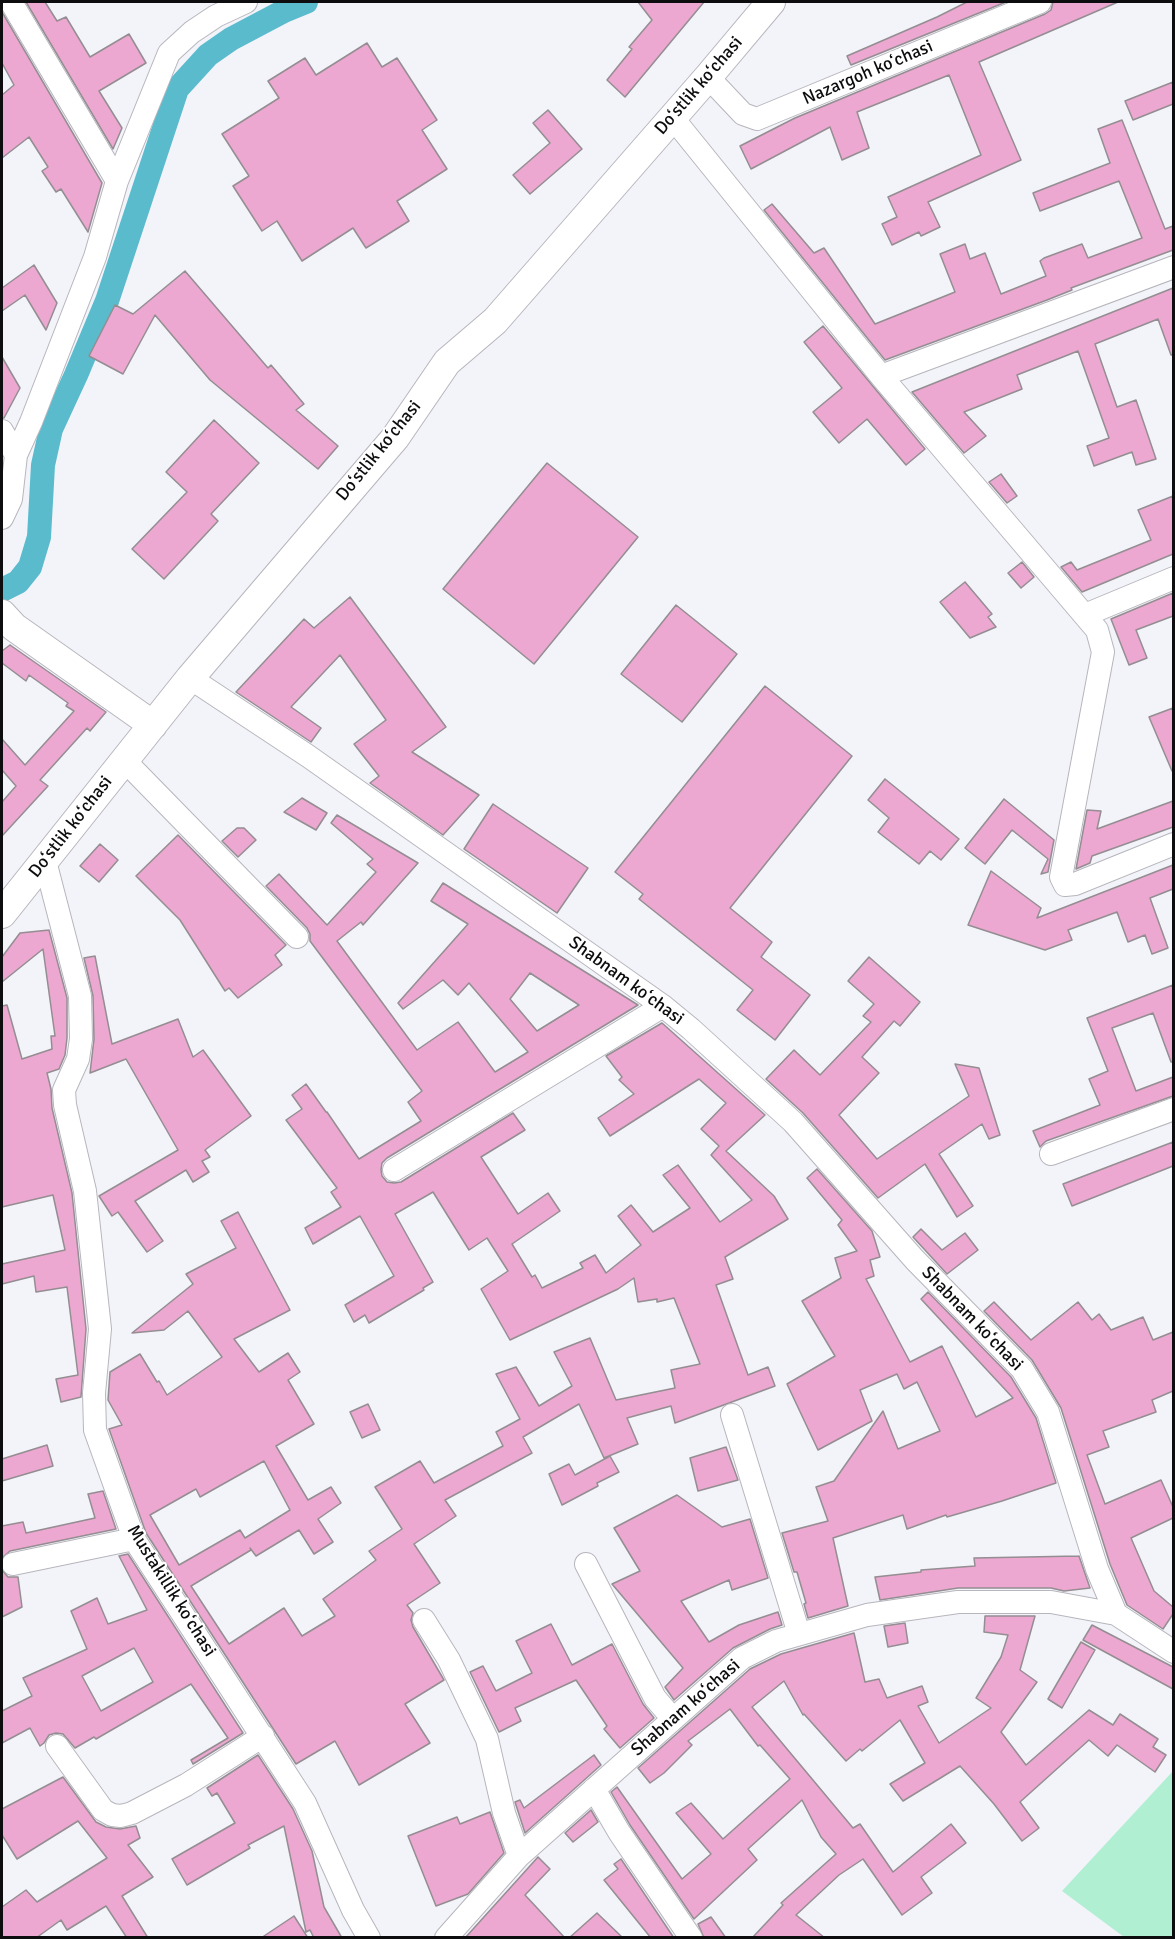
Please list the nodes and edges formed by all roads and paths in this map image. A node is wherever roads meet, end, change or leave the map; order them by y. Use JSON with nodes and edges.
{"nodes":[{"id":1,"x":11,"y":2,"type":"edge"},
{"id":2,"x":246,"y":2,"type":"edge"},
{"id":3,"x":771,"y":2,"type":"edge"},
{"id":4,"x":1040,"y":2,"type":"edge"},
{"id":5,"x":212,"y":9,"type":"edge"},
{"id":6,"x":708,"y":77,"type":"junction"},
{"id":7,"x":672,"y":117,"type":"junction"},
{"id":8,"x":117,"y":181,"type":"junction"},
{"id":9,"x":1173,"y":267,"type":"edge"},
{"id":10,"x":881,"y":376,"type":"junction"},
{"id":11,"x":2,"y":431,"type":"edge"},
{"id":12,"x":16,"y":455,"type":"junction"},
{"id":13,"x":2,"y":518,"type":"edge"},
{"id":14,"x":1173,"y":578,"type":"edge"},
{"id":15,"x":1085,"y":615,"type":"junction"},
{"id":16,"x":6,"y":626,"type":"edge"},
{"id":17,"x":189,"y":678,"type":"junction"},
{"id":18,"x":153,"y":725,"type":"junction"},
{"id":19,"x":124,"y":760,"type":"junction"},
{"id":20,"x":1173,"y":844,"type":"edge"},
{"id":21,"x":45,"y":861,"type":"junction"},
{"id":22,"x":2,"y":914,"type":"edge"},
{"id":23,"x":297,"y":937,"type":"dead end"},
{"id":24,"x":663,"y":1006,"type":"junction"},
{"id":25,"x":1173,"y":1108,"type":"edge"},
{"id":26,"x":1051,"y":1154,"type":"dead end"},
{"id":27,"x":394,"y":1170,"type":"dead end"},
{"id":28,"x":732,"y":1415,"type":"dead end"},
{"id":29,"x":134,"y":1539,"type":"junction"},
{"id":30,"x":13,"y":1564,"type":"dead end"},
{"id":31,"x":586,"y":1564,"type":"dead end"},
{"id":32,"x":1116,"y":1614,"type":"junction"},
{"id":33,"x":424,"y":1620,"type":"dead end"},
{"id":34,"x":799,"y":1634,"type":"junction"},
{"id":35,"x":1173,"y":1652,"type":"edge"},
{"id":36,"x":673,"y":1719,"type":"junction"},
{"id":37,"x":263,"y":1736,"type":"junction"},
{"id":38,"x":57,"y":1746,"type":"dead end"},
{"id":39,"x":594,"y":1789,"type":"junction"},
{"id":40,"x":519,"y":1856,"type":"junction"},
{"id":41,"x":369,"y":1938,"type":"edge"},
{"id":42,"x":446,"y":1938,"type":"edge"},
{"id":43,"x":691,"y":1938,"type":"edge"}],
"edges":[{"from":1,"to":8,"type":"street"},
{"from":2,"to":5,"type":"street"},
{"from":3,"to":6,"type":"street","name":"Doʻstlik koʻchasi"},
{"from":4,"to":6,"type":"street","name":"Nazargoh koʻchasi"},
{"from":5,"to":8,"type":"street"},
{"from":6,"to":7,"type":"street","name":"Doʻstlik koʻchasi"},
{"from":7,"to":10,"type":"street"},
{"from":7,"to":17,"type":"street","name":"Doʻstlik koʻchasi"},
{"from":8,"to":12,"type":"street"},
{"from":9,"to":10,"type":"street"},
{"from":10,"to":15,"type":"street"},
{"from":11,"to":12,"type":"street"},
{"from":12,"to":13,"type":"street"},
{"from":14,"to":15,"type":"street"},
{"from":15,"to":20,"type":"street"},
{"from":16,"to":18,"type":"street"},
{"from":17,"to":18,"type":"street","name":"Doʻstlik koʻchasi"},
{"from":17,"to":24,"type":"street","name":"Shabnam koʻchasi"},
{"from":18,"to":19,"type":"street","name":"Doʻstlik koʻchasi"},
{"from":19,"to":21,"type":"street","name":"Doʻstlik koʻchasi"},
{"from":19,"to":23,"type":"street"},
{"from":21,"to":22,"type":"street","name":"Doʻstlik koʻchasi"},
{"from":21,"to":29,"type":"street","name":"Mustakillik koʻchasi"},
{"from":24,"to":27,"type":"street"},
{"from":24,"to":32,"type":"street","name":"Shabnam koʻchasi"},
{"from":25,"to":26,"type":"street"},
{"from":28,"to":34,"type":"street"},
{"from":29,"to":30,"type":"street"},
{"from":29,"to":37,"type":"street","name":"Mustakillik koʻchasi"},
{"from":31,"to":36,"type":"street"},
{"from":32,"to":34,"type":"street","name":"Shabnam koʻchasi"},
{"from":32,"to":35,"type":"street"},
{"from":33,"to":40,"type":"street"},
{"from":34,"to":36,"type":"street","name":"Shabnam koʻchasi"},
{"from":36,"to":39,"type":"street","name":"Shabnam koʻchasi"},
{"from":37,"to":38,"type":"street"},
{"from":37,"to":41,"type":"street","name":"Mustakillik koʻchasi"},
{"from":39,"to":40,"type":"street","name":"Shabnam koʻchasi"},
{"from":39,"to":43,"type":"street"},
{"from":40,"to":42,"type":"street","name":"Shabnam koʻchasi"}]}
